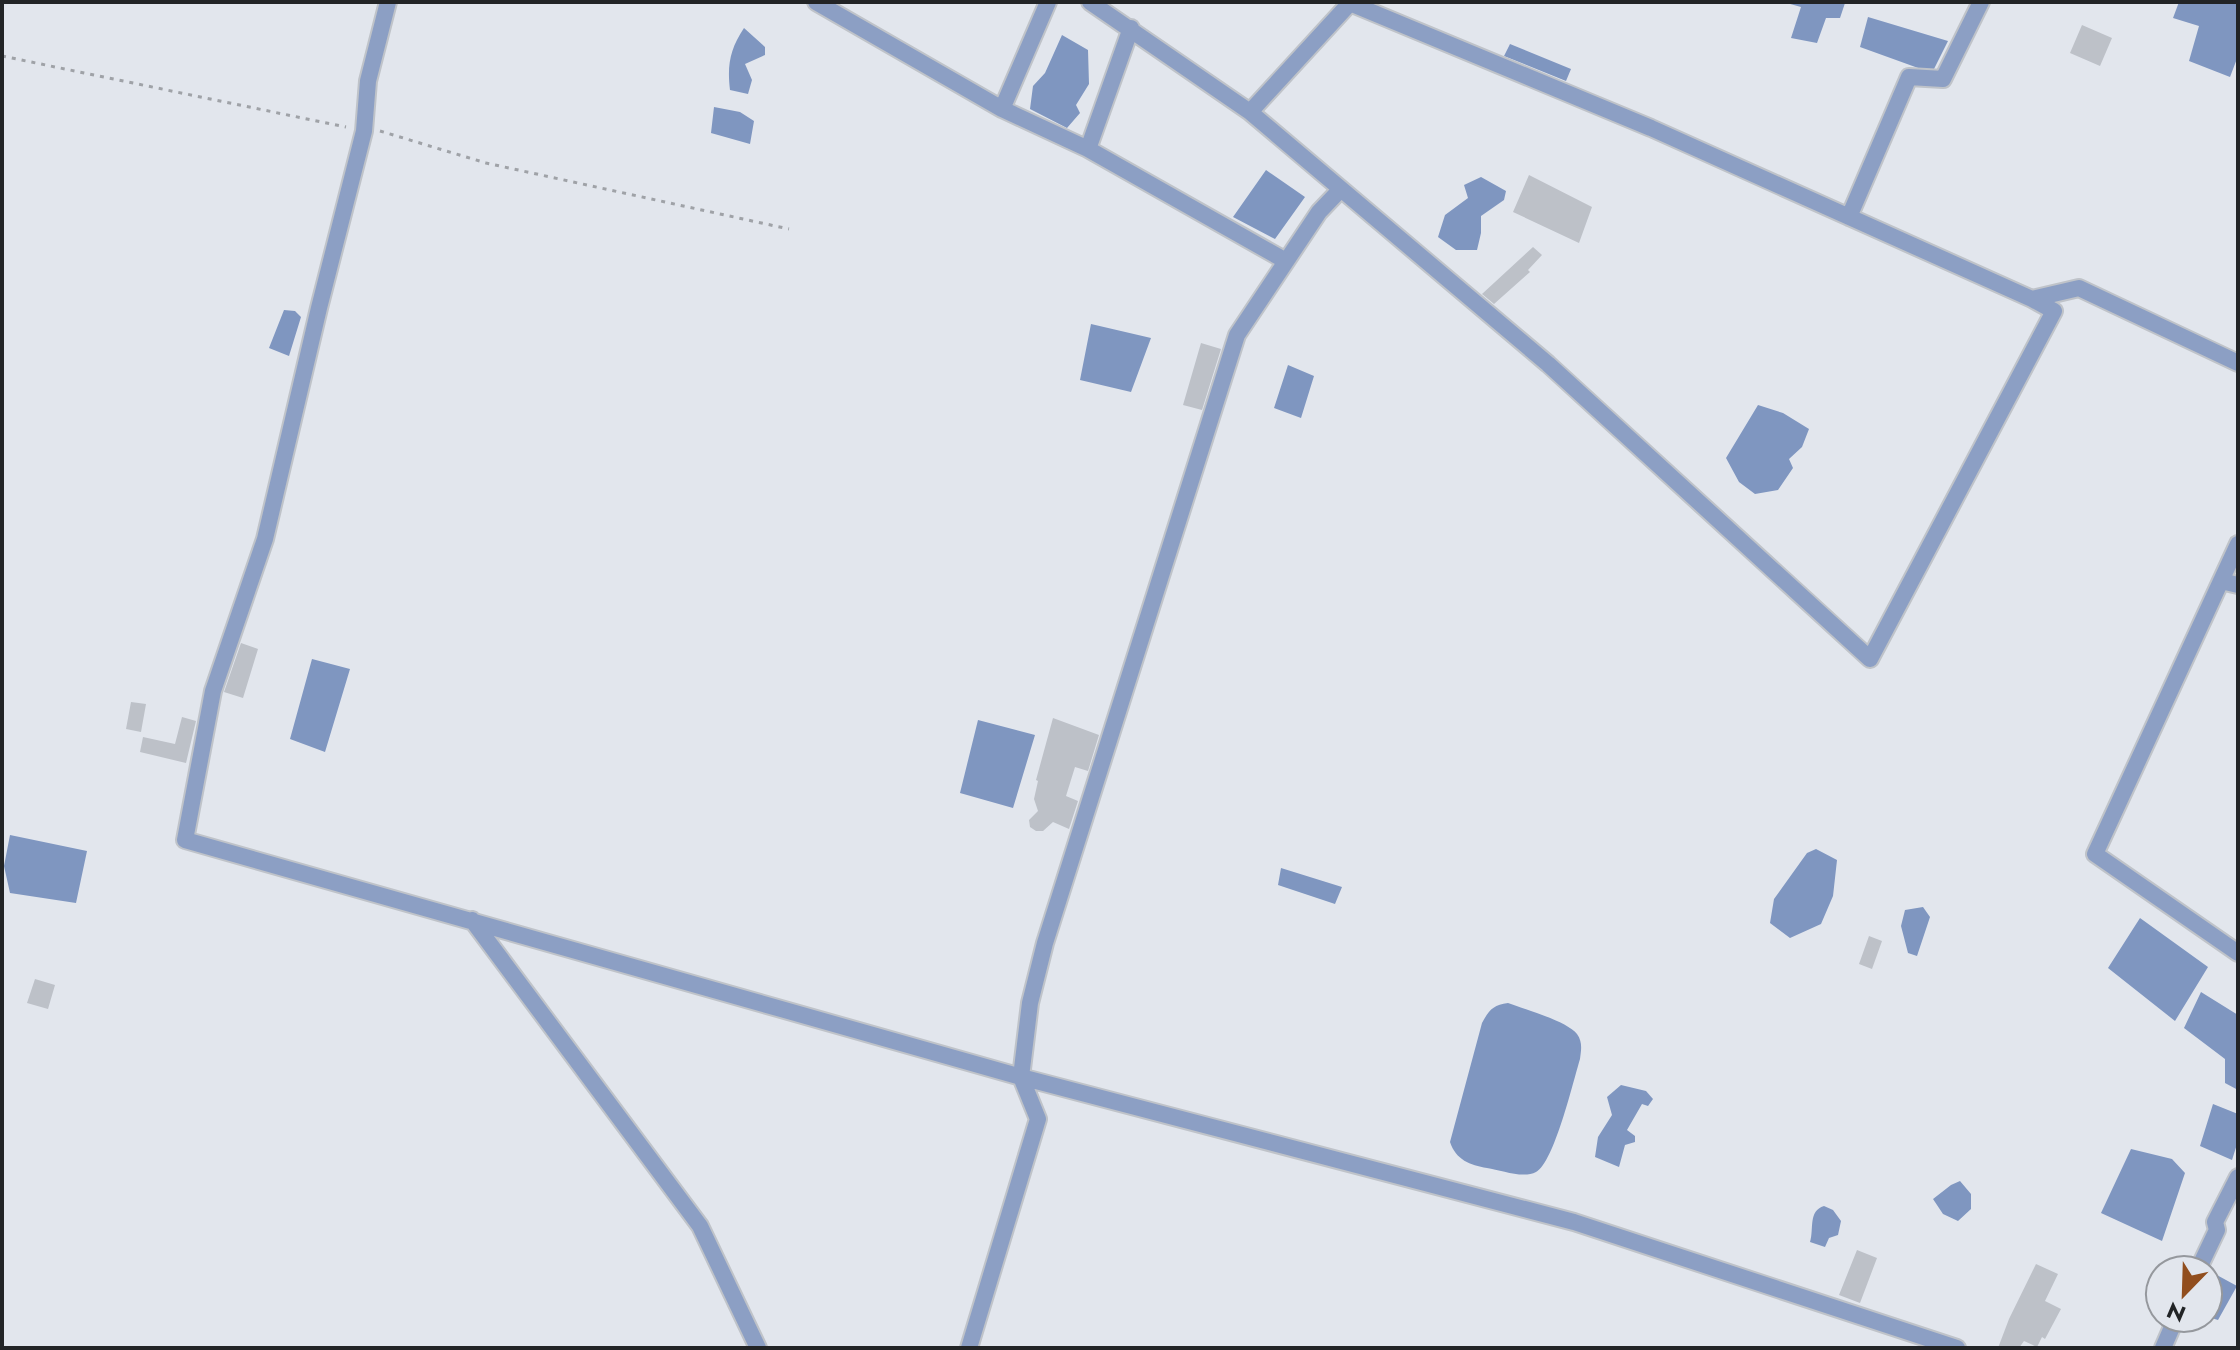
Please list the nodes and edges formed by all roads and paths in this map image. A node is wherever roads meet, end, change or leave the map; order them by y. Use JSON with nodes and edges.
{"nodes":[{"id":1,"x":388,"y":2,"type":"edge"},
{"id":2,"x":816,"y":2,"type":"edge"},
{"id":3,"x":1048,"y":2,"type":"edge"},
{"id":4,"x":1090,"y":2,"type":"edge"},
{"id":5,"x":1981,"y":2,"type":"edge"},
{"id":6,"x":1131,"y":28,"type":"junction"},
{"id":7,"x":2,"y":56,"type":"edge"},
{"id":8,"x":1002,"y":109,"type":"junction"},
{"id":9,"x":1250,"y":112,"type":"junction"},
{"id":10,"x":364,"y":131,"type":"junction"},
{"id":11,"x":1088,"y":149,"type":"junction"},
{"id":12,"x":1340,"y":190,"type":"junction"},
{"id":13,"x":1849,"y":217,"type":"junction"},
{"id":14,"x":789,"y":229,"type":"dead end"},
{"id":15,"x":1286,"y":261,"type":"junction"},
{"id":16,"x":2032,"y":299,"type":"junction"},
{"id":17,"x":2238,"y":363,"type":"edge"},
{"id":18,"x":2238,"y":544,"type":"edge"},
{"id":19,"x":2221,"y":581,"type":"junction"},
{"id":20,"x":2238,"y":585,"type":"edge"},
{"id":21,"x":472,"y":920,"type":"junction"},
{"id":22,"x":2238,"y":953,"type":"edge"},
{"id":23,"x":1021,"y":1077,"type":"junction"},
{"id":24,"x":2238,"y":1177,"type":"edge"},
{"id":25,"x":2206,"y":1254,"type":"edge"},
{"id":26,"x":758,"y":1348,"type":"edge"},
{"id":27,"x":969,"y":1348,"type":"edge"},
{"id":28,"x":1957,"y":1348,"type":"edge"}],
"edges":[{"from":1,"to":10,"type":"street"},
{"from":2,"to":8,"type":"street"},
{"from":3,"to":8,"type":"street"},
{"from":4,"to":6,"type":"street"},
{"from":5,"to":13,"type":"street"},
{"from":6,"to":9,"type":"street"},
{"from":6,"to":11,"type":"street"},
{"from":7,"to":10,"type":"path"},
{"from":8,"to":11,"type":"street"},
{"from":9,"to":12,"type":"street"},
{"from":9,"to":13,"type":"street"},
{"from":10,"to":14,"type":"path"},
{"from":10,"to":21,"type":"street"},
{"from":11,"to":15,"type":"street"},
{"from":12,"to":15,"type":"street"},
{"from":12,"to":16,"type":"street"},
{"from":13,"to":16,"type":"street"},
{"from":15,"to":23,"type":"street"},
{"from":16,"to":17,"type":"street"},
{"from":18,"to":19,"type":"street"},
{"from":19,"to":20,"type":"street"},
{"from":19,"to":22,"type":"street"},
{"from":21,"to":23,"type":"street"},
{"from":21,"to":26,"type":"street"},
{"from":23,"to":27,"type":"street"},
{"from":23,"to":28,"type":"street"},
{"from":24,"to":25,"type":"street"}]}
